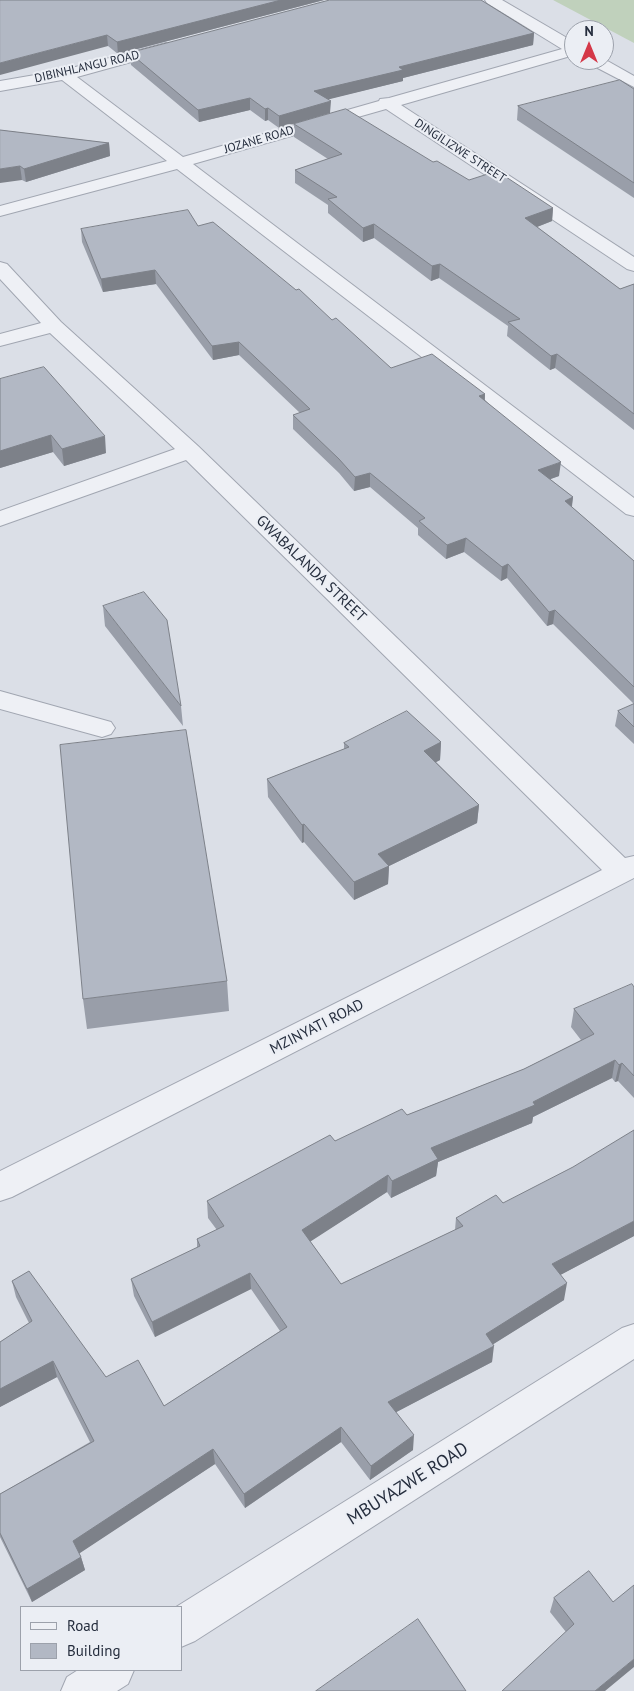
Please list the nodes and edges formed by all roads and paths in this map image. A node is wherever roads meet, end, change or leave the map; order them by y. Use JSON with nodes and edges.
{"nodes":[{"id":1,"x":492,"y":0,"type":"edge"},
{"id":2,"x":564,"y":43,"type":"edge"},
{"id":3,"x":178,"y":45,"type":"edge"},
{"id":4,"x":564,"y":52,"type":"edge"},
{"id":5,"x":612,"y":70,"type":"edge"},
{"id":6,"x":65,"y":75,"type":"junction"},
{"id":7,"x":634,"y":82,"type":"edge"},
{"id":8,"x":0,"y":86,"type":"edge"},
{"id":9,"x":386,"y":102,"type":"junction"},
{"id":10,"x":179,"y":163,"type":"junction"},
{"id":11,"x":0,"y":211,"type":"edge"},
{"id":12,"x":634,"y":265,"type":"edge"},
{"id":13,"x":0,"y":268,"type":"edge"},
{"id":14,"x":54,"y":326,"type":"junction"},
{"id":15,"x":0,"y":340,"type":"edge"},
{"id":16,"x":190,"y":451,"type":"junction"},
{"id":17,"x":634,"y":510,"type":"edge"},
{"id":18,"x":0,"y":519,"type":"edge"},
{"id":19,"x":0,"y":700,"type":"edge"},
{"id":20,"x":102,"y":728,"type":"dead end"},
{"id":21,"x":628,"y":869,"type":"edge"},
{"id":22,"x":0,"y":1188,"type":"edge"},
{"id":23,"x":634,"y":1340,"type":"edge"},
{"id":24,"x":182,"y":1626,"type":"edge"},
{"id":25,"x":112,"y":1671,"type":"edge"},
{"id":26,"x":81,"y":1691,"type":"edge"}],
"edges":[{"from":1,"to":2,"type":"street"},
{"from":3,"to":6,"type":"street","name":"DIBINHLANGU ROAD"},
{"from":4,"to":9,"type":"street","name":"JOZANE ROAD"},
{"from":5,"to":7,"type":"street"},
{"from":6,"to":8,"type":"street","name":"DIBINHLANGU ROAD"},
{"from":6,"to":10,"type":"street"},
{"from":9,"to":10,"type":"street","name":"JOZANE ROAD"},
{"from":9,"to":12,"type":"street","name":"DINGILIZWE STREET"},
{"from":10,"to":11,"type":"street","name":"JOZANE ROAD"},
{"from":10,"to":17,"type":"street"},
{"from":13,"to":14,"type":"street","name":"GWABALANDA STREET"},
{"from":14,"to":15,"type":"street"},
{"from":14,"to":16,"type":"street","name":"GWABALANDA STREET"},
{"from":16,"to":18,"type":"street"},
{"from":16,"to":21,"type":"street","name":"GWABALANDA STREET"},
{"from":19,"to":20,"type":"street"},
{"from":21,"to":22,"type":"street","name":"MZINYATI ROAD"},
{"from":23,"to":24,"type":"street","name":"MBUYAZWE ROAD"},
{"from":25,"to":26,"type":"street"}]}
